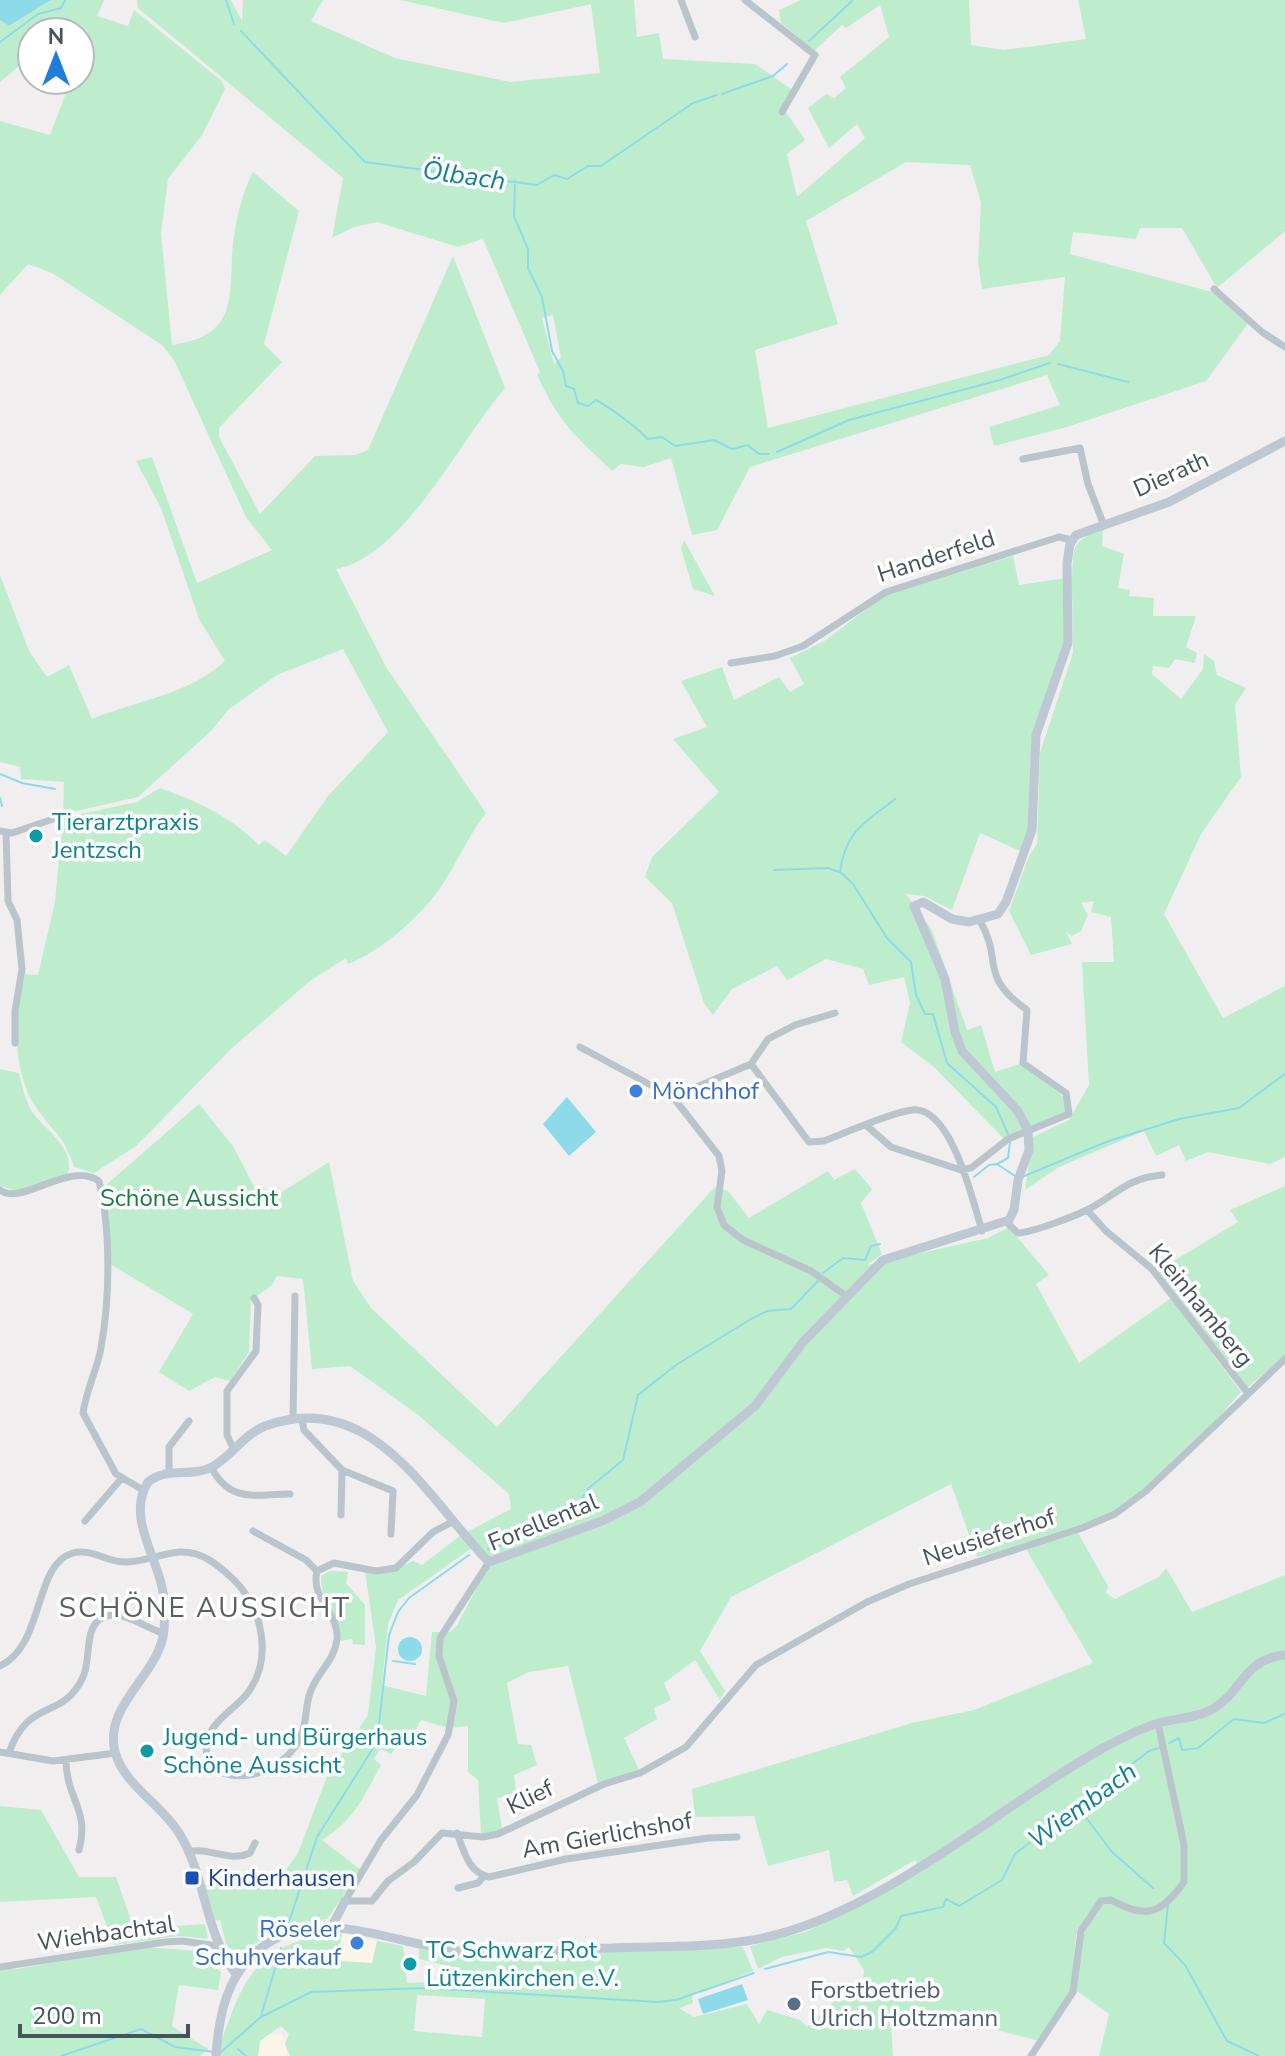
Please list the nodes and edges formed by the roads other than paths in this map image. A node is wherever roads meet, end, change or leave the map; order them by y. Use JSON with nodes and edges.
{"nodes":[{"id":1,"x":681,"y":0,"type":"edge"},
{"id":2,"x":745,"y":0,"type":"edge"},
{"id":3,"x":695,"y":37,"type":"dead end"},
{"id":4,"x":782,"y":112,"type":"dead end"},
{"id":5,"x":1214,"y":289,"type":"dead end"},
{"id":6,"x":1285,"y":347,"type":"edge"},
{"id":7,"x":1285,"y":441,"type":"edge"},
{"id":8,"x":1023,"y":459,"type":"dead end"},
{"id":9,"x":1103,"y":523,"type":"junction"},
{"id":10,"x":1072,"y":540,"type":"junction"},
{"id":11,"x":731,"y":663,"type":"dead end"},
{"id":12,"x":62,"y":816,"type":"dead end"},
{"id":13,"x":3,"y":832,"type":"edge"},
{"id":14,"x":980,"y":921,"type":"junction"},
{"id":15,"x":835,"y":1013,"type":"dead end"},
{"id":16,"x":15,"y":1043,"type":"dead end"},
{"id":17,"x":580,"y":1047,"type":"dead end"},
{"id":18,"x":751,"y":1064,"type":"junction"},
{"id":19,"x":673,"y":1097,"type":"junction"},
{"id":20,"x":867,"y":1126,"type":"junction"},
{"id":21,"x":1028,"y":1130,"type":"junction"},
{"id":22,"x":961,"y":1170,"type":"junction"},
{"id":23,"x":1162,"y":1175,"type":"dead end"},
{"id":24,"x":3,"y":1192,"type":"edge"},
{"id":25,"x":1088,"y":1211,"type":"junction"},
{"id":26,"x":1006,"y":1222,"type":"junction"},
{"id":27,"x":982,"y":1231,"type":"junction"},
{"id":28,"x":845,"y":1295,"type":"junction"},
{"id":29,"x":295,"y":1296,"type":"dead end"},
{"id":30,"x":254,"y":1298,"type":"dead end"},
{"id":31,"x":1285,"y":1359,"type":"edge"},
{"id":32,"x":1247,"y":1392,"type":"junction"},
{"id":33,"x":298,"y":1420,"type":"junction"},
{"id":34,"x":189,"y":1421,"type":"dead end"},
{"id":35,"x":233,"y":1448,"type":"junction"},
{"id":36,"x":211,"y":1467,"type":"junction"},
{"id":37,"x":342,"y":1470,"type":"junction"},
{"id":38,"x":169,"y":1472,"type":"junction"},
{"id":39,"x":121,"y":1479,"type":"junction"},
{"id":40,"x":143,"y":1490,"type":"junction"},
{"id":41,"x":290,"y":1494,"type":"dead end"},
{"id":42,"x":341,"y":1515,"type":"dead end"},
{"id":43,"x":85,"y":1521,"type":"dead end"},
{"id":44,"x":454,"y":1521,"type":"junction"},
{"id":45,"x":253,"y":1531,"type":"dead end"},
{"id":46,"x":391,"y":1534,"type":"dead end"},
{"id":47,"x":153,"y":1558,"type":"junction"},
{"id":48,"x":489,"y":1562,"type":"junction"},
{"id":49,"x":317,"y":1571,"type":"junction"},
{"id":50,"x":163,"y":1633,"type":"junction"},
{"id":51,"x":1285,"y":1655,"type":"edge"},
{"id":52,"x":0,"y":1666,"type":"edge"},
{"id":53,"x":726,"y":1696,"type":"joint"},
{"id":54,"x":1158,"y":1723,"type":"junction"},
{"id":55,"x":4,"y":1752,"type":"edge"},
{"id":56,"x":116,"y":1753,"type":"junction"},
{"id":57,"x":66,"y":1760,"type":"junction"},
{"id":58,"x":457,"y":1833,"type":"junction"},
{"id":59,"x":737,"y":1837,"type":"dead end"},
{"id":60,"x":255,"y":1843,"type":"dead end"},
{"id":61,"x":79,"y":1850,"type":"dead end"},
{"id":62,"x":188,"y":1852,"type":"junction"},
{"id":63,"x":484,"y":1876,"type":"junction"},
{"id":64,"x":458,"y":1888,"type":"dead end"},
{"id":65,"x":345,"y":1901,"type":"junction"},
{"id":66,"x":331,"y":1928,"type":"junction"},
{"id":67,"x":218,"y":1946,"type":"junction"},
{"id":68,"x":0,"y":1967,"type":"edge"},
{"id":69,"x":236,"y":1974,"type":"junction"},
{"id":70,"x":216,"y":2051,"type":"edge"},
{"id":71,"x":1031,"y":2056,"type":"edge"}],
"edges":[{"from":1,"to":3,"type":"street"},
{"from":2,"to":4,"type":"street"},
{"from":5,"to":6,"type":"street"},
{"from":7,"to":9,"type":"street","name":"Dierath"},
{"from":8,"to":9,"type":"street"},
{"from":9,"to":10,"type":"street","name":"Dierath"},
{"from":10,"to":11,"type":"street","name":"Handerfeld"},
{"from":10,"to":14,"type":"street"},
{"from":12,"to":13,"type":"street"},
{"from":13,"to":16,"type":"street"},
{"from":14,"to":21,"type":"street"},
{"from":14,"to":21,"type":"street"},
{"from":15,"to":18,"type":"street"},
{"from":17,"to":19,"type":"street"},
{"from":18,"to":19,"type":"street"},
{"from":18,"to":20,"type":"street"},
{"from":19,"to":28,"type":"street"},
{"from":20,"to":22,"type":"street"},
{"from":20,"to":22,"type":"street"},
{"from":21,"to":22,"type":"street"},
{"from":21,"to":26,"type":"street"},
{"from":22,"to":27,"type":"street"},
{"from":23,"to":25,"type":"street"},
{"from":24,"to":39,"type":"street"},
{"from":25,"to":26,"type":"street"},
{"from":25,"to":32,"type":"street","name":"Kleinhamberg"},
{"from":26,"to":27,"type":"street","name":"Forellental"},
{"from":27,"to":28,"type":"street","name":"Forellental"},
{"from":28,"to":48,"type":"street","name":"Forellental"},
{"from":29,"to":33,"type":"street"},
{"from":30,"to":35,"type":"street"},
{"from":31,"to":32,"type":"street","name":"Neusieferhof"},
{"from":32,"to":53,"type":"street","name":"Neusieferhof"},
{"from":33,"to":35,"type":"street"},
{"from":33,"to":37,"type":"street"},
{"from":33,"to":44,"type":"street"},
{"from":34,"to":38,"type":"street"},
{"from":35,"to":36,"type":"street"},
{"from":36,"to":38,"type":"street"},
{"from":36,"to":41,"type":"street"},
{"from":37,"to":42,"type":"street"},
{"from":37,"to":46,"type":"street"},
{"from":38,"to":40,"type":"street"},
{"from":39,"to":40,"type":"street"},
{"from":39,"to":43,"type":"street"},
{"from":40,"to":47,"type":"street"},
{"from":44,"to":48,"type":"street"},
{"from":44,"to":49,"type":"street"},
{"from":45,"to":49,"type":"street"},
{"from":47,"to":49,"type":"street"},
{"from":47,"to":50,"type":"street"},
{"from":47,"to":52,"type":"street"},
{"from":48,"to":65,"type":"street","name":"Forellental"},
{"from":50,"to":55,"type":"street"},
{"from":50,"to":56,"type":"street"},
{"from":51,"to":54,"type":"street"},
{"from":53,"to":58,"type":"street","name":"Klief"},
{"from":54,"to":66,"type":"street"},
{"from":54,"to":71,"type":"street"},
{"from":55,"to":57,"type":"street"},
{"from":56,"to":57,"type":"street"},
{"from":56,"to":62,"type":"street"},
{"from":57,"to":61,"type":"street"},
{"from":58,"to":63,"type":"street"},
{"from":58,"to":65,"type":"street","name":"Klief"},
{"from":59,"to":63,"type":"street","name":"Am Gierlichshof"},
{"from":60,"to":62,"type":"street"},
{"from":62,"to":67,"type":"street"},
{"from":63,"to":64,"type":"street","name":"Am Gierlichshof"},
{"from":65,"to":66,"type":"street","name":"Forellental"},
{"from":66,"to":69,"type":"street"},
{"from":67,"to":68,"type":"street","name":"Wiehbachtal"},
{"from":67,"to":69,"type":"street"},
{"from":69,"to":70,"type":"street"}]}
